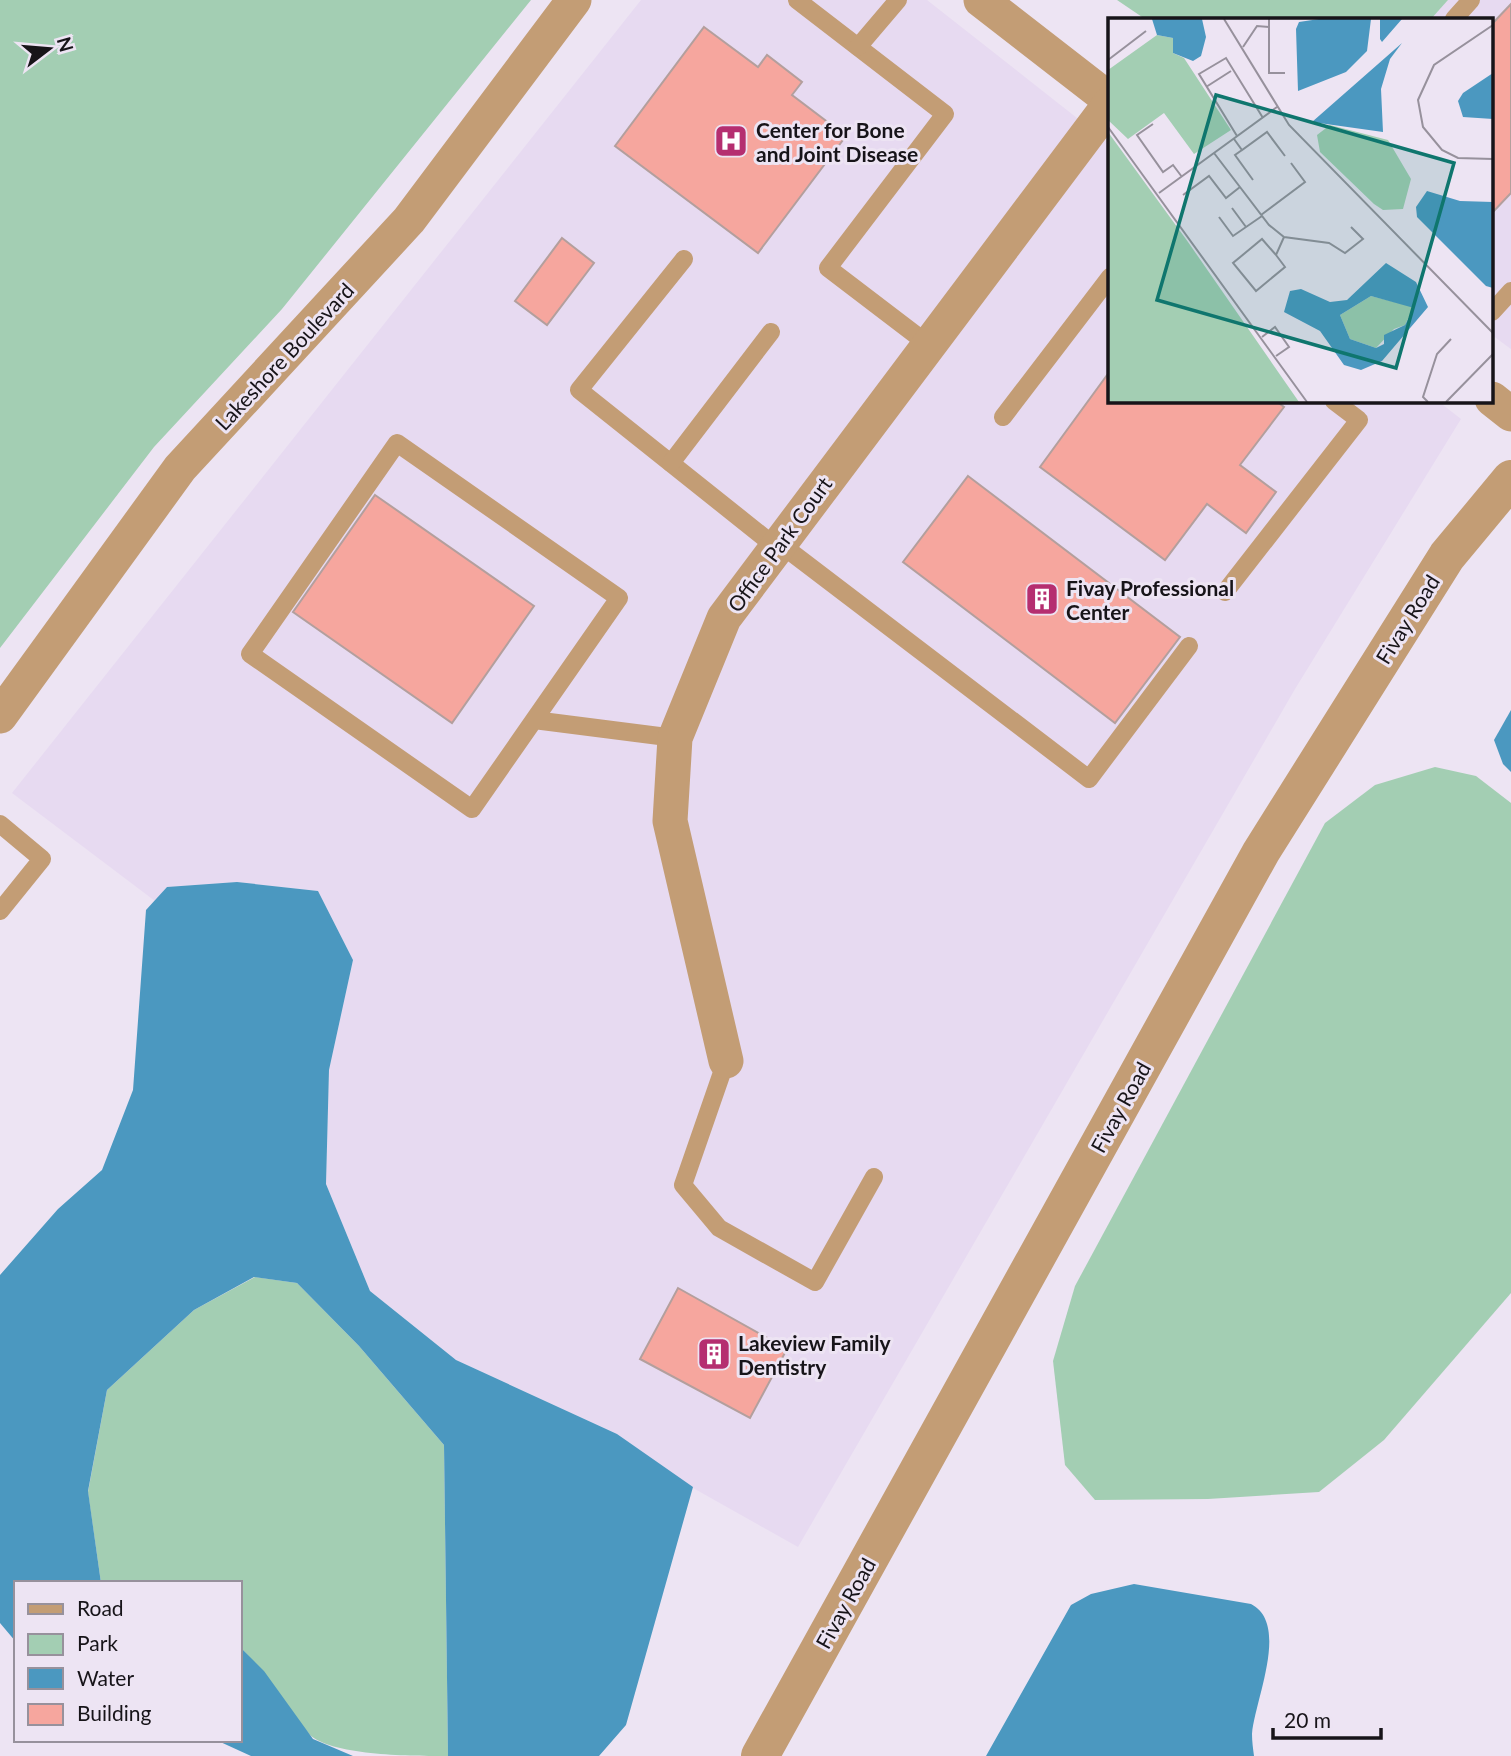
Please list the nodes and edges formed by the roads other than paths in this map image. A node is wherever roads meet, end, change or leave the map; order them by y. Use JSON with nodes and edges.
{"nodes":[{"id":1,"x":574,"y":0,"type":"edge"},
{"id":2,"x":797,"y":0,"type":"edge"},
{"id":3,"x":898,"y":0,"type":"edge"},
{"id":4,"x":981,"y":0,"type":"edge"},
{"id":5,"x":1471,"y":0,"type":"edge"},
{"id":6,"x":1455,"y":18,"type":"edge"},
{"id":7,"x":858,"y":47,"type":"junction"},
{"id":8,"x":1108,"y":100,"type":"edge"},
{"id":9,"x":1108,"y":105,"type":"edge"},
{"id":10,"x":684,"y":259,"type":"dead end"},
{"id":11,"x":1108,"y":280,"type":"edge"},
{"id":12,"x":1511,"y":291,"type":"edge"},
{"id":13,"x":1494,"y":310,"type":"edge"},
{"id":14,"x":771,"y":332,"type":"dead end"},
{"id":15,"x":929,"y":345,"type":"junction"},
{"id":16,"x":1494,"y":401,"type":"edge"},
{"id":17,"x":1335,"y":402,"type":"edge"},
{"id":18,"x":1511,"y":414,"type":"edge"},
{"id":19,"x":1003,"y":417,"type":"dead end"},
{"id":20,"x":671,"y":463,"type":"junction"},
{"id":21,"x":1511,"y":478,"type":"edge"},
{"id":22,"x":778,"y":545,"type":"junction"},
{"id":23,"x":1225,"y":592,"type":"dead end"},
{"id":24,"x":1189,"y":646,"type":"dead end"},
{"id":25,"x":0,"y":716,"type":"edge"},
{"id":26,"x":534,"y":720,"type":"junction"},
{"id":27,"x":675,"y":738,"type":"junction"},
{"id":28,"x":0,"y":824,"type":"edge"},
{"id":29,"x":0,"y":911,"type":"edge"},
{"id":30,"x":726,"y":1061,"type":"joint"},
{"id":31,"x":874,"y":1177,"type":"dead end"},
{"id":32,"x":760,"y":1756,"type":"edge"}],
"edges":[{"from":1,"to":25,"type":"street","name":"Lakeshore Boulevard"},
{"from":2,"to":7,"type":"lane"},
{"from":3,"to":7,"type":"lane"},
{"from":4,"to":8,"type":"street"},
{"from":5,"to":6,"type":"lane"},
{"from":7,"to":15,"type":"lane"},
{"from":9,"to":15,"type":"street","name":"Office Park Court"},
{"from":10,"to":20,"type":"lane"},
{"from":11,"to":19,"type":"lane"},
{"from":12,"to":13,"type":"lane"},
{"from":14,"to":20,"type":"lane"},
{"from":15,"to":22,"type":"street","name":"Office Park Court"},
{"from":16,"to":18,"type":"street"},
{"from":17,"to":23,"type":"lane"},
{"from":20,"to":22,"type":"lane"},
{"from":21,"to":32,"type":"street","name":"Fivay Road"},
{"from":22,"to":24,"type":"lane"},
{"from":22,"to":27,"type":"street","name":"Office Park Court"},
{"from":26,"to":26,"type":"lane"},
{"from":26,"to":27,"type":"lane"},
{"from":27,"to":30,"type":"street","name":"Office Park Court"},
{"from":28,"to":29,"type":"lane"},
{"from":30,"to":31,"type":"lane"}]}
